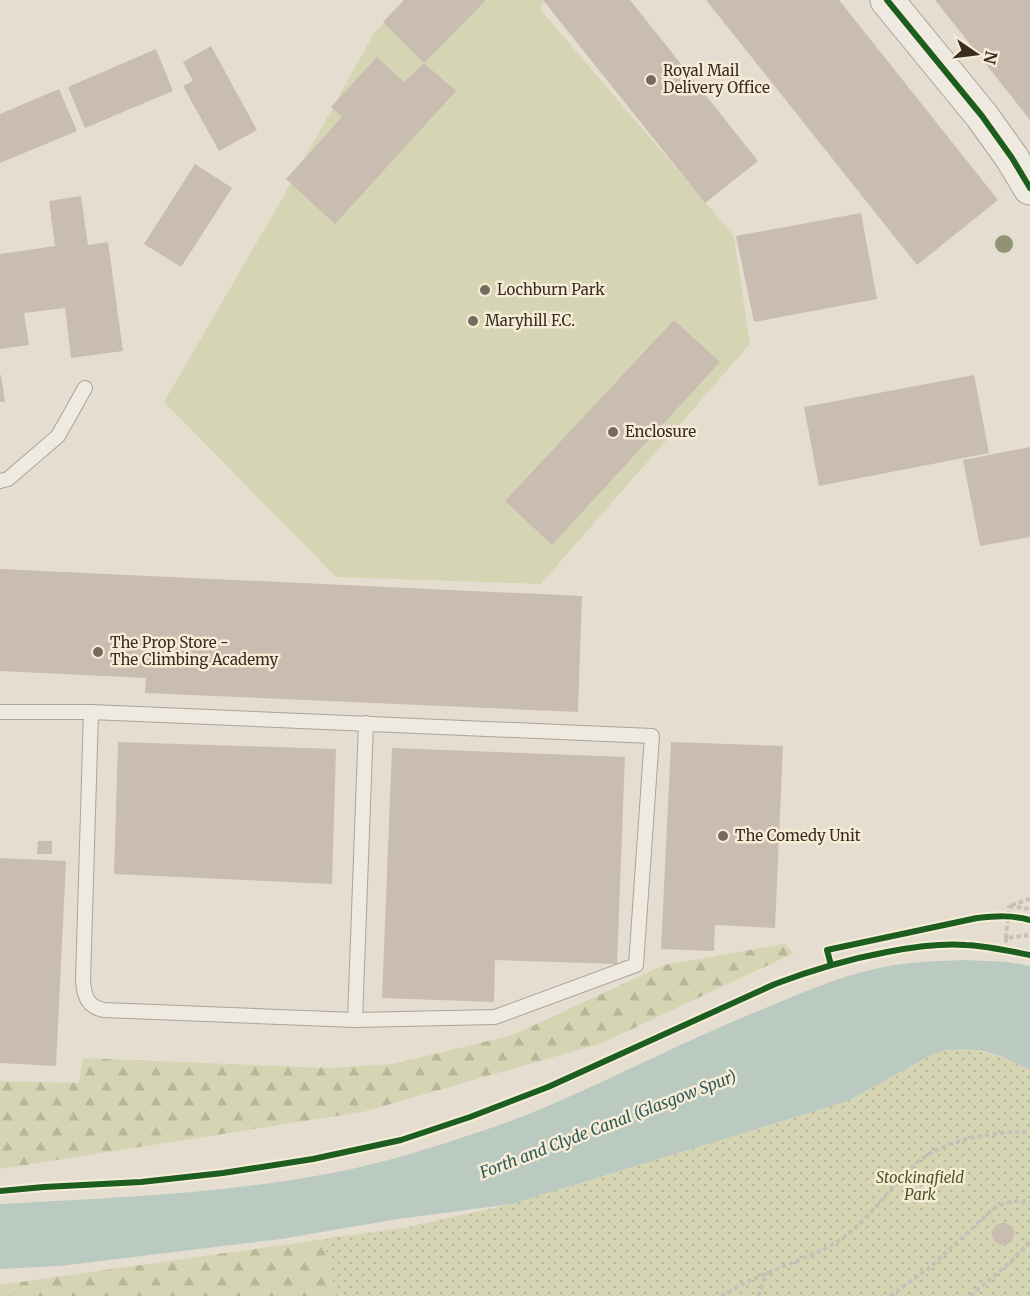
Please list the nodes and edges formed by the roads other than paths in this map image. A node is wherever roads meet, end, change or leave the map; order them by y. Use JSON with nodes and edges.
{"nodes":[{"id":1,"x":887,"y":0,"type":"edge"},
{"id":2,"x":1030,"y":188,"type":"edge"},
{"id":3,"x":85,"y":388,"type":"dead end"},
{"id":4,"x":0,"y":481,"type":"edge"},
{"id":5,"x":0,"y":712,"type":"edge"},
{"id":6,"x":91,"y":712,"type":"junction"},
{"id":7,"x":366,"y":723,"type":"junction"},
{"id":8,"x":355,"y":1020,"type":"junction"}],
"edges":[{"from":1,"to":2,"type":"street"},
{"from":3,"to":4,"type":"lane"},
{"from":5,"to":6,"type":"lane"},
{"from":6,"to":7,"type":"lane"},
{"from":6,"to":8,"type":"lane"},
{"from":7,"to":8,"type":"lane"},
{"from":7,"to":8,"type":"lane"}]}
